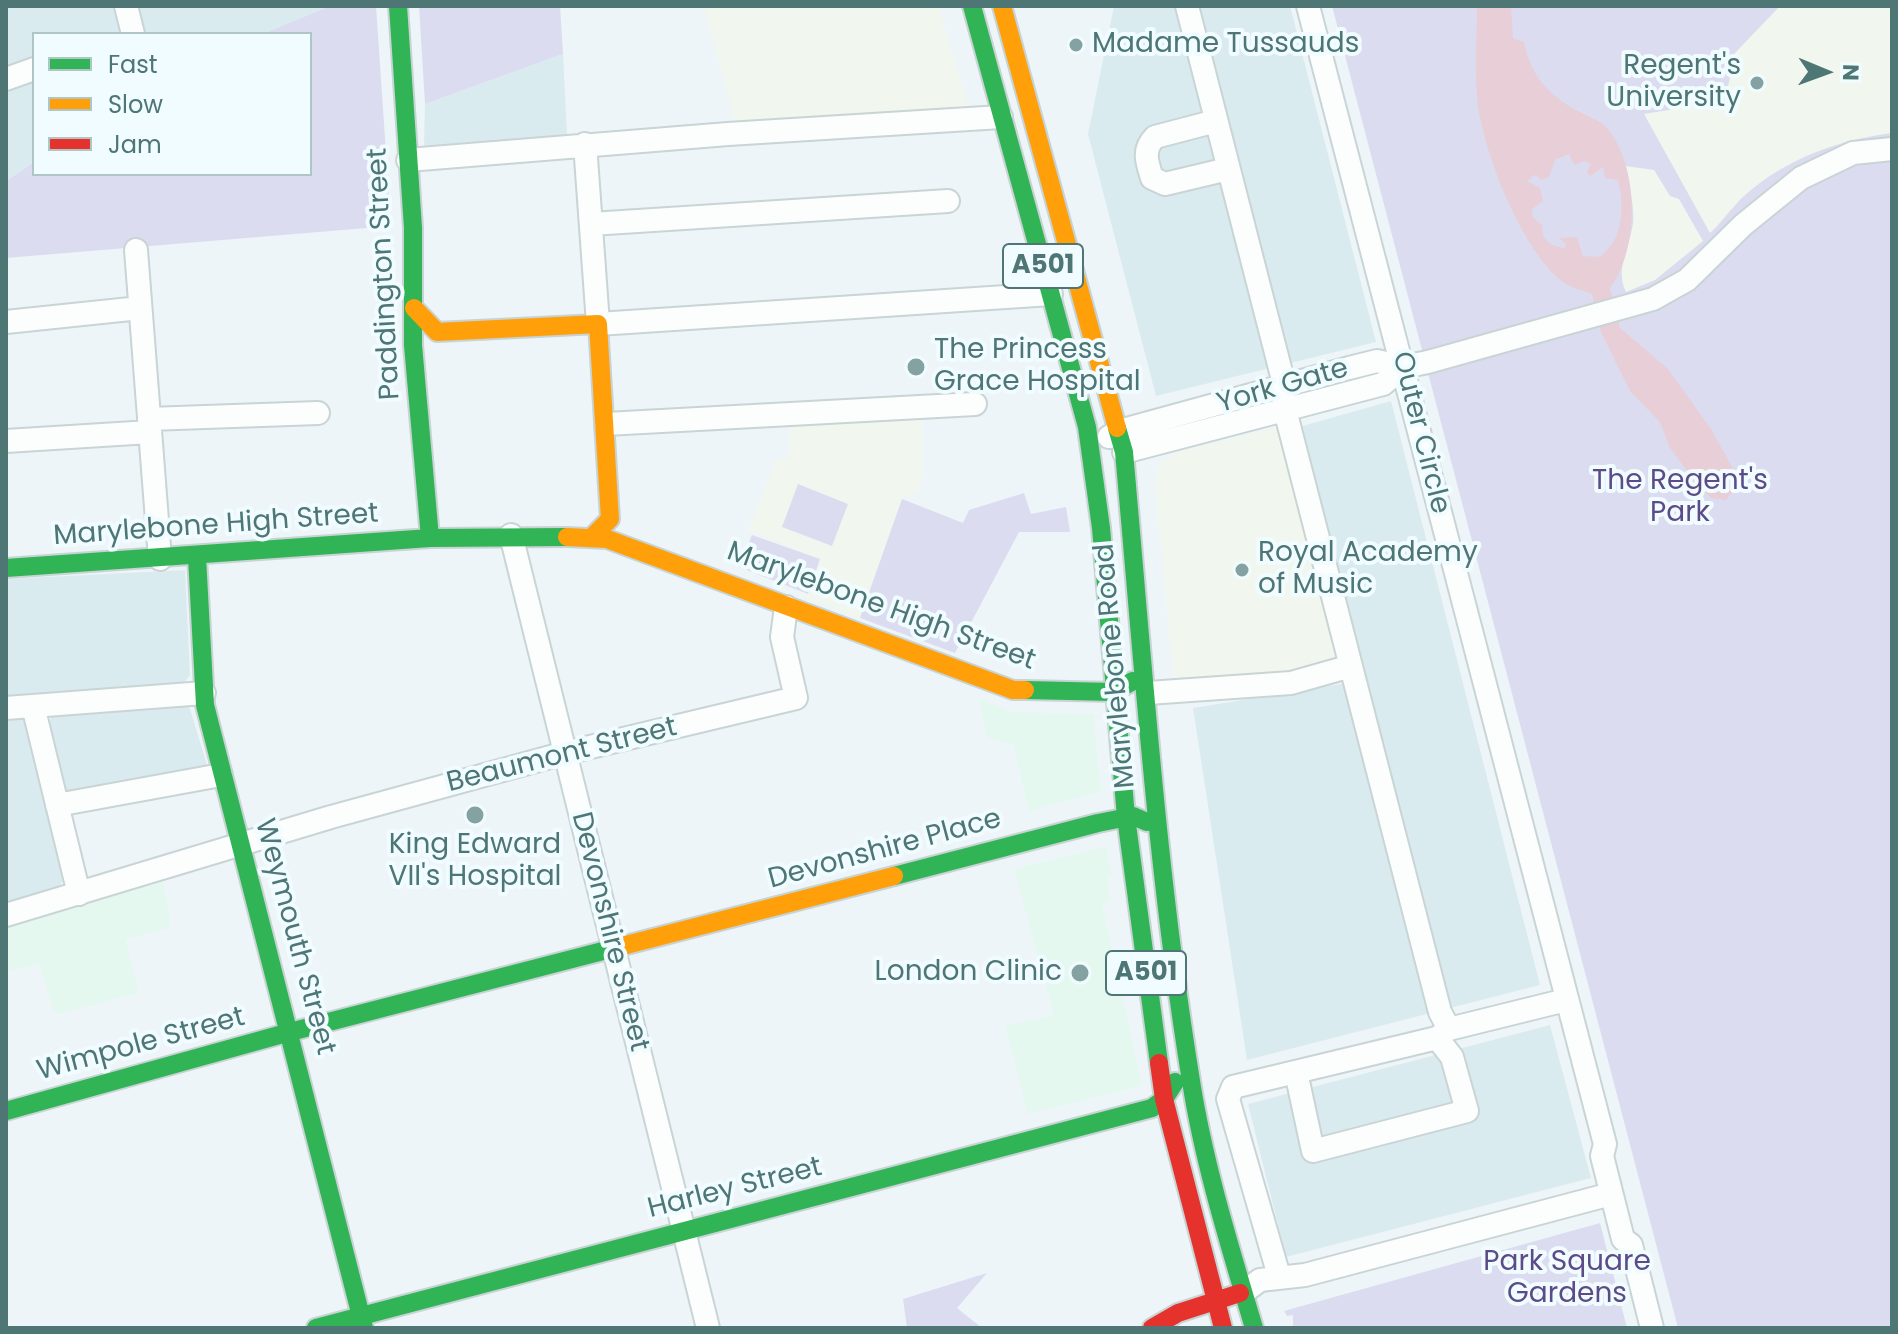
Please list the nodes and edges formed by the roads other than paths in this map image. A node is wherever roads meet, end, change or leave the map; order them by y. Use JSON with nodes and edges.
{"nodes":[{"id":1,"x":126,"y":6,"type":"edge"},
{"id":2,"x":398,"y":6,"type":"edge"},
{"id":3,"x":972,"y":6,"type":"edge"},
{"id":4,"x":1002,"y":6,"type":"edge"},
{"id":5,"x":1187,"y":6,"type":"edge"},
{"id":6,"x":1308,"y":6,"type":"edge"},
{"id":7,"x":132,"y":32,"type":"edge"},
{"id":8,"x":32,"y":70,"type":"edge"},
{"id":9,"x":6,"y":79,"type":"edge"},
{"id":10,"x":1001,"y":117,"type":"junction"},
{"id":11,"x":1216,"y":121,"type":"junction"},
{"id":12,"x":585,"y":144,"type":"junction"},
{"id":13,"x":1892,"y":149,"type":"edge"},
{"id":14,"x":408,"y":160,"type":"junction"},
{"id":15,"x":1228,"y":169,"type":"junction"},
{"id":16,"x":948,"y":201,"type":"dead end"},
{"id":17,"x":591,"y":224,"type":"junction"},
{"id":18,"x":136,"y":250,"type":"dead end"},
{"id":19,"x":1051,"y":294,"type":"junction"},
{"id":20,"x":140,"y":308,"type":"junction"},
{"id":21,"x":414,"y":308,"type":"junction"},
{"id":22,"x":6,"y":322,"type":"edge"},
{"id":23,"x":598,"y":324,"type":"junction"},
{"id":24,"x":437,"y":332,"type":"junction"},
{"id":25,"x":417,"y":359,"type":"junction"},
{"id":26,"x":1403,"y":367,"type":"junction"},
{"id":27,"x":1285,"y":399,"type":"junction"},
{"id":28,"x":975,"y":404,"type":"dead end"},
{"id":29,"x":318,"y":413,"type":"dead end"},
{"id":30,"x":606,"y":424,"type":"junction"},
{"id":31,"x":150,"y":426,"type":"junction"},
{"id":32,"x":6,"y":441,"type":"edge"},
{"id":33,"x":1122,"y":442,"type":"junction"},
{"id":34,"x":610,"y":519,"type":"junction"},
{"id":35,"x":1101,"y":528,"type":"junction"},
{"id":36,"x":511,"y":535,"type":"junction"},
{"id":37,"x":437,"y":538,"type":"junction"},
{"id":38,"x":591,"y":538,"type":"junction"},
{"id":39,"x":636,"y":547,"type":"junction"},
{"id":40,"x":197,"y":557,"type":"junction"},
{"id":41,"x":160,"y":559,"type":"junction"},
{"id":42,"x":6,"y":568,"type":"edge"},
{"id":43,"x":786,"y":607,"type":"junction"},
{"id":44,"x":1144,"y":650,"type":"junction"},
{"id":45,"x":1351,"y":666,"type":"junction"},
{"id":46,"x":1113,"y":692,"type":"junction"},
{"id":47,"x":204,"y":693,"type":"junction"},
{"id":48,"x":1148,"y":693,"type":"junction"},
{"id":49,"x":33,"y":706,"type":"junction"},
{"id":50,"x":6,"y":708,"type":"edge"},
{"id":51,"x":565,"y":753,"type":"junction"},
{"id":52,"x":221,"y":775,"type":"junction"},
{"id":53,"x":57,"y":805,"type":"junction"},
{"id":54,"x":1126,"y":817,"type":"junction"},
{"id":55,"x":1160,"y":843,"type":"junction"},
{"id":56,"x":240,"y":847,"type":"junction"},
{"id":57,"x":79,"y":894,"type":"junction"},
{"id":58,"x":6,"y":915,"type":"edge"},
{"id":59,"x":612,"y":951,"type":"junction"},
{"id":60,"x":1566,"y":1000,"type":"junction"},
{"id":61,"x":290,"y":1032,"type":"junction"},
{"id":62,"x":1443,"y":1033,"type":"junction"},
{"id":63,"x":1185,"y":1045,"type":"junction"},
{"id":64,"x":1296,"y":1072,"type":"junction"},
{"id":65,"x":1164,"y":1099,"type":"junction"},
{"id":66,"x":1228,"y":1099,"type":"junction"},
{"id":67,"x":6,"y":1111,"type":"edge"},
{"id":68,"x":1196,"y":1112,"type":"junction"},
{"id":69,"x":1605,"y":1144,"type":"junction"},
{"id":70,"x":1611,"y":1194,"type":"junction"},
{"id":71,"x":684,"y":1231,"type":"junction"},
{"id":72,"x":1631,"y":1245,"type":"junction"},
{"id":73,"x":1305,"y":1275,"type":"junction"},
{"id":74,"x":1279,"y":1276,"type":"junction"},
{"id":75,"x":1244,"y":1292,"type":"junction"},
{"id":76,"x":1214,"y":1300,"type":"junction"},
{"id":77,"x":363,"y":1322,"type":"edge"},
{"id":78,"x":316,"y":1328,"type":"edge"},
{"id":79,"x":708,"y":1328,"type":"edge"},
{"id":80,"x":1152,"y":1328,"type":"edge"},
{"id":81,"x":1223,"y":1328,"type":"edge"},
{"id":82,"x":1254,"y":1328,"type":"edge"},
{"id":83,"x":1652,"y":1328,"type":"edge"}],
"edges":[{"from":1,"to":7,"type":"street"},
{"from":2,"to":14,"type":"main road","name":"Paddington Street"},
{"from":3,"to":10,"type":"main road","name":"Marylebone Road","number":"A501"},
{"from":4,"to":33,"type":"main road","name":"Marylebone Road","number":"A501"},
{"from":5,"to":11,"type":"street"},
{"from":6,"to":26,"type":"street","name":"Outer Circle"},
{"from":8,"to":9,"type":"street"},
{"from":10,"to":12,"type":"street"},
{"from":10,"to":19,"type":"main road","name":"Marylebone Road","number":"A501"},
{"from":11,"to":15,"type":"street"},
{"from":11,"to":15,"type":"street"},
{"from":12,"to":14,"type":"street"},
{"from":12,"to":17,"type":"street"},
{"from":13,"to":26,"type":"street","name":"York Gate"},
{"from":14,"to":21,"type":"main road","name":"Paddington Street"},
{"from":15,"to":27,"type":"street"},
{"from":16,"to":17,"type":"street"},
{"from":17,"to":23,"type":"street"},
{"from":18,"to":20,"type":"street"},
{"from":19,"to":23,"type":"street"},
{"from":19,"to":35,"type":"main road","name":"Marylebone Road","number":"A501"},
{"from":20,"to":22,"type":"street"},
{"from":20,"to":31,"type":"street"},
{"from":21,"to":24,"type":"main road"},
{"from":21,"to":25,"type":"main road","name":"Paddington Street"},
{"from":23,"to":24,"type":"main road"},
{"from":23,"to":30,"type":"main road"},
{"from":24,"to":25,"type":"main road"},
{"from":25,"to":37,"type":"main road","name":"Paddington Street"},
{"from":26,"to":27,"type":"street","name":"York Gate"},
{"from":26,"to":60,"type":"street","name":"Outer Circle"},
{"from":27,"to":33,"type":"street","name":"York Gate"},
{"from":27,"to":45,"type":"street"},
{"from":28,"to":30,"type":"street"},
{"from":29,"to":31,"type":"street"},
{"from":30,"to":34,"type":"main road"},
{"from":31,"to":32,"type":"street"},
{"from":31,"to":41,"type":"street"},
{"from":33,"to":35,"type":"street"},
{"from":33,"to":44,"type":"main road","name":"Marylebone Road","number":"A501"},
{"from":34,"to":38,"type":"main road"},
{"from":34,"to":39,"type":"main road","name":"Marylebone High Street"},
{"from":35,"to":46,"type":"main road","name":"Marylebone Road","number":"A501"},
{"from":36,"to":37,"type":"main road","name":"Marylebone High Street"},
{"from":36,"to":38,"type":"main road","name":"Marylebone High Street"},
{"from":36,"to":51,"type":"street","name":"Devonshire Street"},
{"from":37,"to":40,"type":"main road","name":"Marylebone High Street"},
{"from":38,"to":39,"type":"main road","name":"Marylebone High Street"},
{"from":39,"to":43,"type":"main road","name":"Marylebone High Street"},
{"from":40,"to":41,"type":"main road","name":"Marylebone High Street"},
{"from":40,"to":47,"type":"main road","name":"Weymouth Street"},
{"from":41,"to":42,"type":"main road","name":"Marylebone High Street"},
{"from":43,"to":46,"type":"main road","name":"Marylebone High Street"},
{"from":43,"to":51,"type":"street","name":"Beaumont Street"},
{"from":44,"to":46,"type":"main road"},
{"from":44,"to":48,"type":"main road","name":"Marylebone Road","number":"A501"},
{"from":45,"to":48,"type":"street"},
{"from":45,"to":62,"type":"street"},
{"from":46,"to":54,"type":"main road","name":"Marylebone Road","number":"A501"},
{"from":47,"to":49,"type":"street"},
{"from":47,"to":52,"type":"main road","name":"Weymouth Street"},
{"from":48,"to":55,"type":"main road","name":"Marylebone Road","number":"A501"},
{"from":49,"to":50,"type":"street"},
{"from":49,"to":53,"type":"street"},
{"from":51,"to":56,"type":"street","name":"Beaumont Street"},
{"from":51,"to":59,"type":"street","name":"Devonshire Street"},
{"from":52,"to":53,"type":"street"},
{"from":52,"to":56,"type":"main road","name":"Weymouth Street"},
{"from":53,"to":57,"type":"street"},
{"from":54,"to":55,"type":"main road"},
{"from":54,"to":59,"type":"main road","name":"Devonshire Place"},
{"from":54,"to":65,"type":"main road","name":"Marylebone Road","number":"A501"},
{"from":55,"to":63,"type":"main road","name":"Marylebone Road","number":"A501"},
{"from":56,"to":57,"type":"street","name":"Beaumont Street"},
{"from":56,"to":61,"type":"main road","name":"Weymouth Street"},
{"from":57,"to":58,"type":"street","name":"Beaumont Street"},
{"from":59,"to":61,"type":"main road","name":"Devonshire Place"},
{"from":59,"to":71,"type":"street","name":"Devonshire Street"},
{"from":60,"to":62,"type":"street"},
{"from":60,"to":69,"type":"street","name":"Outer Circle"},
{"from":61,"to":67,"type":"main road","name":"Wimpole Street"},
{"from":61,"to":77,"type":"main road","name":"Weymouth Street"},
{"from":62,"to":64,"type":"street"},
{"from":62,"to":64,"type":"street"},
{"from":63,"to":65,"type":"main road"},
{"from":63,"to":68,"type":"main road","name":"Marylebone Road","number":"A501"},
{"from":64,"to":66,"type":"street"},
{"from":65,"to":71,"type":"main road","name":"Harley Street"},
{"from":65,"to":76,"type":"main road","name":"Marylebone Road","number":"A501"},
{"from":66,"to":68,"type":"street"},
{"from":66,"to":74,"type":"street"},
{"from":68,"to":75,"type":"main road","name":"Marylebone Road","number":"A501"},
{"from":69,"to":70,"type":"street"},
{"from":69,"to":72,"type":"street"},
{"from":70,"to":72,"type":"street"},
{"from":70,"to":73,"type":"street"},
{"from":71,"to":77,"type":"main road","name":"Harley Street"},
{"from":71,"to":79,"type":"street","name":"Devonshire Street"},
{"from":72,"to":83,"type":"street"},
{"from":73,"to":74,"type":"street"},
{"from":73,"to":75,"type":"street"},
{"from":74,"to":75,"type":"street"},
{"from":75,"to":76,"type":"main road"},
{"from":75,"to":82,"type":"main road","name":"Marylebone Road","number":"A501"},
{"from":76,"to":80,"type":"main road"},
{"from":76,"to":81,"type":"main road","name":"Marylebone Road","number":"A501"},
{"from":77,"to":78,"type":"main road","name":"Harley Street"}]}
